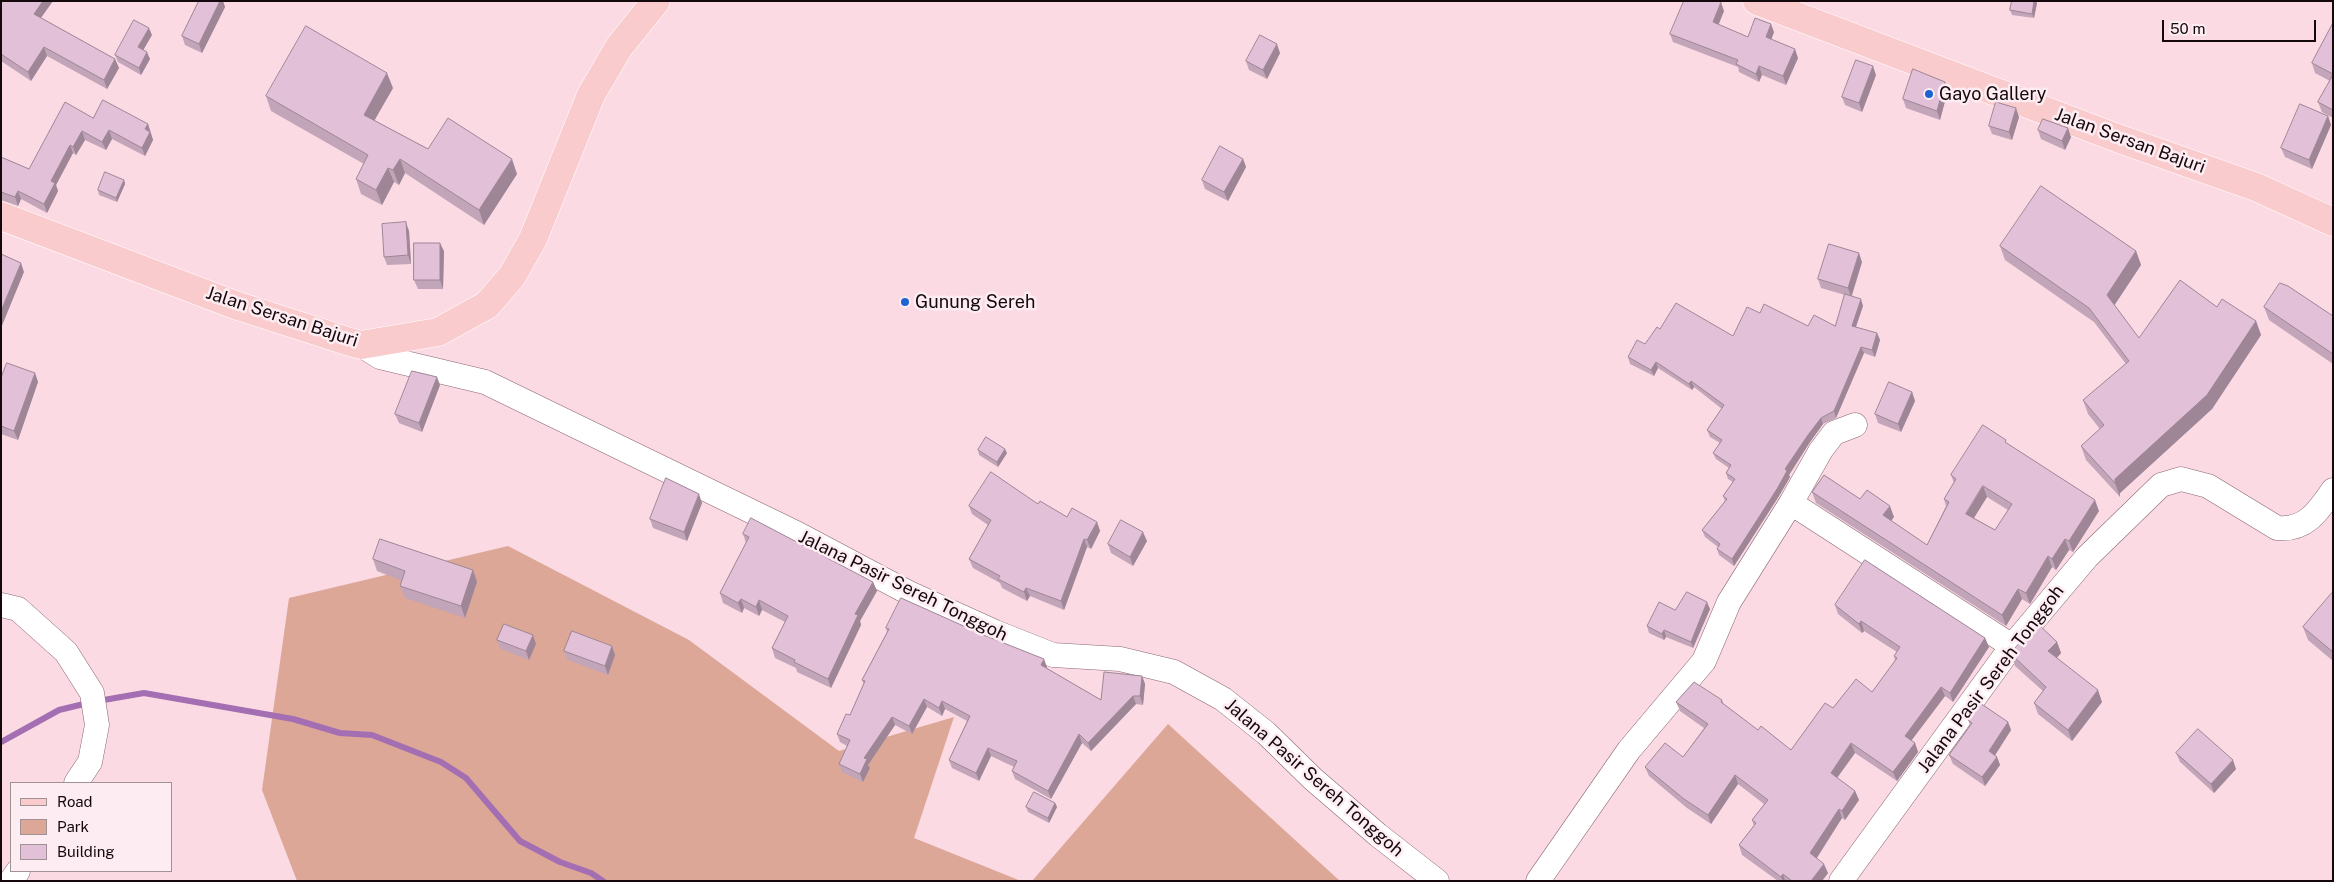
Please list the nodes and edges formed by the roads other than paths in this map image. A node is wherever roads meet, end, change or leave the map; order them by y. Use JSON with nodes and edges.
{"nodes":[{"id":1,"x":656,"y":1,"type":"edge"},
{"id":2,"x":1757,"y":1,"type":"edge"},
{"id":3,"x":1,"y":216,"type":"edge"},
{"id":4,"x":2333,"y":222,"type":"edge"},
{"id":5,"x":361,"y":345,"type":"junction"},
{"id":6,"x":1855,"y":425,"type":"dead end"},
{"id":7,"x":2333,"y":490,"type":"edge"},
{"id":8,"x":1791,"y":503,"type":"junction"},
{"id":9,"x":1,"y":605,"type":"edge"},
{"id":10,"x":2012,"y":646,"type":"junction"},
{"id":11,"x":77,"y":782,"type":"edge"},
{"id":12,"x":1437,"y":881,"type":"edge"},
{"id":13,"x":1538,"y":881,"type":"edge"},
{"id":14,"x":1841,"y":881,"type":"edge"}],
"edges":[{"from":1,"to":5,"type":"main road","name":"Jalan Sersan Bajuri"},
{"from":2,"to":4,"type":"main road","name":"Jalan Sersan Bajuri"},
{"from":3,"to":5,"type":"main road","name":"Jalan Sersan Bajuri"},
{"from":5,"to":12,"type":"street","name":"Jalana Pasir Sereh Tonggoh"},
{"from":6,"to":8,"type":"street"},
{"from":7,"to":10,"type":"street","name":"Jalana Pasir Sereh Tonggoh"},
{"from":8,"to":10,"type":"street"},
{"from":8,"to":13,"type":"street"},
{"from":9,"to":11,"type":"street"},
{"from":10,"to":14,"type":"street","name":"Jalana Pasir Sereh Tonggoh"}]}
